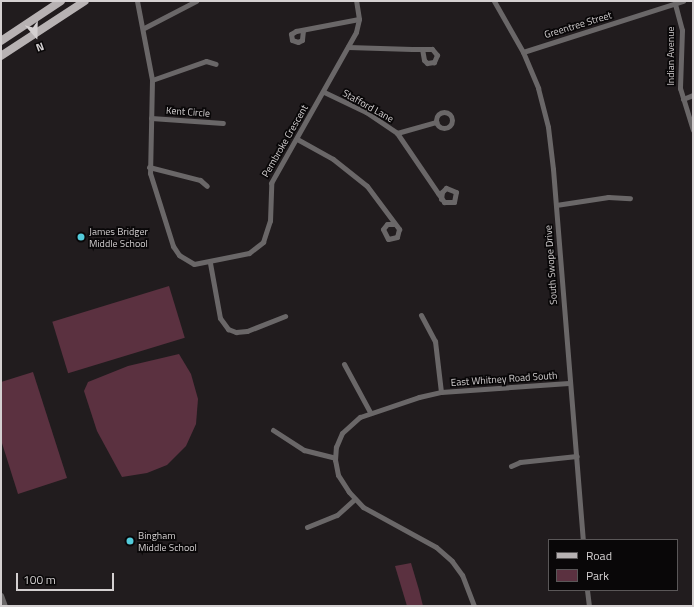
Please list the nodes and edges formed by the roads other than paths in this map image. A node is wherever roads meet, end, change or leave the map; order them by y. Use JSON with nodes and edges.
{"nodes":[{"id":1,"x":60,"y":1,"type":"edge"},
{"id":2,"x":85,"y":1,"type":"edge"},
{"id":3,"x":136,"y":1,"type":"edge"},
{"id":4,"x":196,"y":1,"type":"edge"},
{"id":5,"x":356,"y":1,"type":"edge"},
{"id":6,"x":494,"y":1,"type":"edge"},
{"id":7,"x":683,"y":1,"type":"edge"},
{"id":8,"x":675,"y":4,"type":"junction"},
{"id":9,"x":359,"y":19,"type":"junction"},
{"id":10,"x":144,"y":28,"type":"junction"},
{"id":11,"x":303,"y":30,"type":"dead end"},
{"id":12,"x":1,"y":41,"type":"edge"},
{"id":13,"x":348,"y":47,"type":"junction"},
{"id":14,"x":422,"y":49,"type":"dead end"},
{"id":15,"x":523,"y":52,"type":"junction"},
{"id":16,"x":1,"y":56,"type":"edge"},
{"id":17,"x":216,"y":64,"type":"dead end"},
{"id":18,"x":152,"y":80,"type":"junction"},
{"id":19,"x":324,"y":92,"type":"junction"},
{"id":20,"x":693,"y":95,"type":"edge"},
{"id":21,"x":683,"y":98,"type":"junction"},
{"id":22,"x":151,"y":118,"type":"junction"},
{"id":23,"x":436,"y":122,"type":"dead end"},
{"id":24,"x":223,"y":123,"type":"dead end"},
{"id":25,"x":693,"y":130,"type":"edge"},
{"id":26,"x":397,"y":133,"type":"junction"},
{"id":27,"x":297,"y":139,"type":"junction"},
{"id":28,"x":149,"y":167,"type":"junction"},
{"id":29,"x":207,"y":186,"type":"dead end"},
{"id":30,"x":441,"y":198,"type":"dead end"},
{"id":31,"x":630,"y":198,"type":"dead end"},
{"id":32,"x":556,"y":205,"type":"junction"},
{"id":33,"x":394,"y":224,"type":"dead end"},
{"id":34,"x":210,"y":262,"type":"junction"},
{"id":35,"x":421,"y":315,"type":"dead end"},
{"id":36,"x":285,"y":316,"type":"dead end"},
{"id":37,"x":344,"y":364,"type":"dead end"},
{"id":38,"x":569,"y":383,"type":"junction"},
{"id":39,"x":441,"y":392,"type":"junction"},
{"id":40,"x":370,"y":412,"type":"junction"},
{"id":41,"x":273,"y":430,"type":"dead end"},
{"id":42,"x":577,"y":456,"type":"junction"},
{"id":43,"x":335,"y":458,"type":"junction"},
{"id":44,"x":511,"y":466,"type":"dead end"},
{"id":45,"x":355,"y":499,"type":"junction"},
{"id":46,"x":307,"y":527,"type":"dead end"},
{"id":47,"x":583,"y":539,"type":"edge"},
{"id":48,"x":587,"y":591,"type":"edge"},
{"id":49,"x":1,"y":595,"type":"edge"},
{"id":50,"x":5,"y":606,"type":"edge"},
{"id":51,"x":474,"y":606,"type":"edge"},
{"id":52,"x":589,"y":606,"type":"edge"}],
"edges":[{"from":1,"to":12,"type":"main road"},
{"from":2,"to":16,"type":"main road"},
{"from":3,"to":10,"type":"street","name":"Pembroke Crescent"},
{"from":4,"to":10,"type":"street"},
{"from":5,"to":9,"type":"street"},
{"from":6,"to":15,"type":"street","name":"South Swope Drive"},
{"from":7,"to":8,"type":"street","name":"Greentree Street"},
{"from":8,"to":15,"type":"street","name":"Greentree Street"},
{"from":8,"to":21,"type":"street","name":"Indian Avenue"},
{"from":9,"to":11,"type":"street"},
{"from":9,"to":13,"type":"street","name":"Pembroke Crescent"},
{"from":10,"to":18,"type":"street","name":"Pembroke Crescent"},
{"from":13,"to":14,"type":"street"},
{"from":13,"to":19,"type":"street","name":"Pembroke Crescent"},
{"from":15,"to":32,"type":"street","name":"South Swope Drive"},
{"from":17,"to":18,"type":"street"},
{"from":18,"to":22,"type":"street","name":"Pembroke Crescent"},
{"from":19,"to":26,"type":"street","name":"Stafford Lane"},
{"from":19,"to":27,"type":"street","name":"Pembroke Crescent"},
{"from":20,"to":21,"type":"street"},
{"from":21,"to":25,"type":"street","name":"Indian Avenue"},
{"from":22,"to":24,"type":"street","name":"Kent Circle"},
{"from":22,"to":28,"type":"street","name":"Pembroke Crescent"},
{"from":23,"to":26,"type":"street"},
{"from":26,"to":30,"type":"street","name":"Stafford Lane"},
{"from":27,"to":33,"type":"street"},
{"from":27,"to":34,"type":"street","name":"Pembroke Crescent"},
{"from":28,"to":29,"type":"street"},
{"from":28,"to":34,"type":"street","name":"Pembroke Crescent"},
{"from":31,"to":32,"type":"street"},
{"from":32,"to":38,"type":"street","name":"South Swope Drive"},
{"from":34,"to":36,"type":"street"},
{"from":35,"to":39,"type":"street"},
{"from":37,"to":40,"type":"street"},
{"from":38,"to":39,"type":"street","name":"East Whitney Road South"},
{"from":38,"to":42,"type":"street","name":"South Swope Drive"},
{"from":39,"to":40,"type":"street","name":"East Whitney Road South"},
{"from":40,"to":43,"type":"street","name":"East Whitney Road South"},
{"from":41,"to":43,"type":"street"},
{"from":42,"to":44,"type":"street"},
{"from":42,"to":47,"type":"street","name":"South Swope Drive"},
{"from":43,"to":45,"type":"street"},
{"from":45,"to":46,"type":"street"},
{"from":45,"to":51,"type":"street"},
{"from":48,"to":52,"type":"street"},
{"from":49,"to":50,"type":"street"}]}
